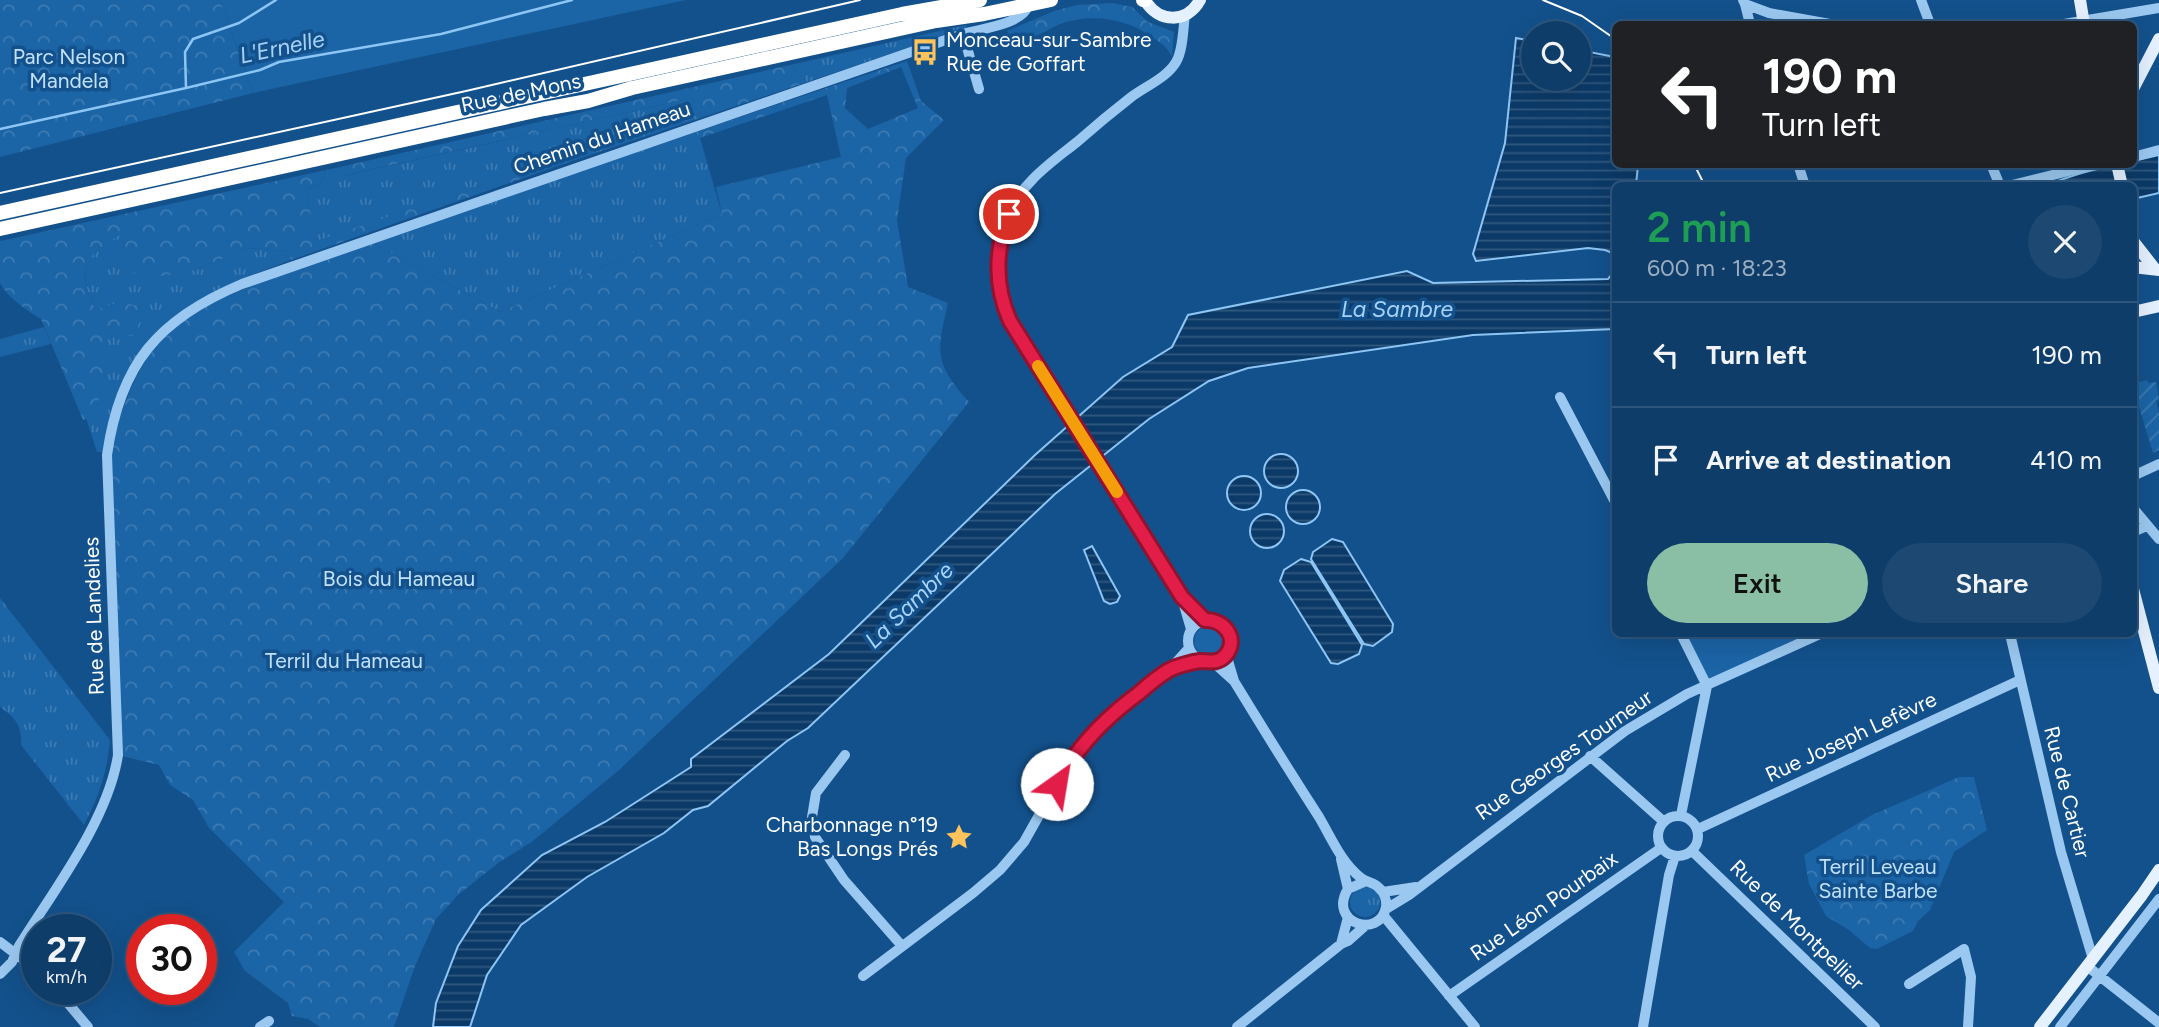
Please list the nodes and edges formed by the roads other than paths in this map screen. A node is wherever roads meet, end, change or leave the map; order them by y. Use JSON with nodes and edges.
{"nodes":[{"id":1,"x":979,"y":0,"type":"edge"},
{"id":2,"x":1051,"y":0,"type":"edge"},
{"id":3,"x":1144,"y":0,"type":"edge"},
{"id":4,"x":1200,"y":0,"type":"edge"},
{"id":5,"x":1921,"y":0,"type":"edge"},
{"id":6,"x":2080,"y":0,"type":"edge"},
{"id":7,"x":1744,"y":2,"type":"edge"},
{"id":8,"x":1029,"y":4,"type":"junction"},
{"id":9,"x":1001,"y":6,"type":"edge"},
{"id":10,"x":2159,"y":8,"type":"edge"},
{"id":11,"x":1179,"y":17,"type":"junction"},
{"id":12,"x":1749,"y":21,"type":"edge"},
{"id":13,"x":1813,"y":21,"type":"edge"},
{"id":14,"x":1929,"y":21,"type":"edge"},
{"id":15,"x":2083,"y":21,"type":"edge"},
{"id":16,"x":2088,"y":21,"type":"edge"},
{"id":17,"x":972,"y":23,"type":"junction"},
{"id":18,"x":986,"y":27,"type":"junction"},
{"id":19,"x":963,"y":34,"type":"junction"},
{"id":20,"x":2159,"y":39,"type":"edge"},
{"id":21,"x":2137,"y":81,"type":"edge"},
{"id":22,"x":979,"y":89,"type":"dead end"},
{"id":23,"x":2159,"y":150,"type":"edge"},
{"id":24,"x":2137,"y":156,"type":"edge"},
{"id":25,"x":2081,"y":168,"type":"edge"},
{"id":26,"x":2024,"y":182,"type":"edge"},
{"id":27,"x":0,"y":213,"type":"edge"},
{"id":28,"x":0,"y":229,"type":"edge"},
{"id":29,"x":2137,"y":246,"type":"edge"},
{"id":30,"x":2137,"y":268,"type":"edge"},
{"id":31,"x":2157,"y":270,"type":"edge"},
{"id":32,"x":242,"y":284,"type":"joint"},
{"id":33,"x":2159,"y":306,"type":"edge"},
{"id":34,"x":2137,"y":311,"type":"edge"},
{"id":35,"x":1560,"y":397,"type":"dead end"},
{"id":36,"x":2159,"y":464,"type":"edge"},
{"id":37,"x":2137,"y":474,"type":"edge"},
{"id":38,"x":1612,"y":496,"type":"edge"},
{"id":39,"x":2137,"y":513,"type":"edge"},
{"id":40,"x":2147,"y":526,"type":"junction"},
{"id":41,"x":2137,"y":530,"type":"edge"},
{"id":42,"x":2159,"y":539,"type":"edge"},
{"id":43,"x":1182,"y":597,"type":"junction"},
{"id":44,"x":2137,"y":604,"type":"edge"},
{"id":45,"x":1205,"y":620,"type":"junction"},
{"id":46,"x":1191,"y":629,"type":"junction"},
{"id":47,"x":1682,"y":637,"type":"edge"},
{"id":48,"x":1813,"y":637,"type":"edge"},
{"id":49,"x":2011,"y":637,"type":"edge"},
{"id":50,"x":1189,"y":648,"type":"junction"},
{"id":51,"x":1226,"y":654,"type":"junction"},
{"id":52,"x":1201,"y":661,"type":"junction"},
{"id":53,"x":1213,"y":662,"type":"junction"},
{"id":54,"x":1170,"y":670,"type":"junction"},
{"id":55,"x":2020,"y":680,"type":"junction"},
{"id":56,"x":1234,"y":681,"type":"junction"},
{"id":57,"x":1707,"y":686,"type":"junction"},
{"id":58,"x":2159,"y":688,"type":"edge"},
{"id":59,"x":845,"y":755,"type":"dead end"},
{"id":60,"x":1590,"y":756,"type":"junction"},
{"id":61,"x":1681,"y":815,"type":"junction"},
{"id":62,"x":1663,"y":821,"type":"junction"},
{"id":63,"x":1698,"y":828,"type":"junction"},
{"id":64,"x":1661,"y":848,"type":"junction"},
{"id":65,"x":1692,"y":851,"type":"junction"},
{"id":66,"x":1675,"y":856,"type":"junction"},
{"id":67,"x":1341,"y":857,"type":"junction"},
{"id":68,"x":2159,"y":870,"type":"edge"},
{"id":69,"x":1364,"y":881,"type":"junction"},
{"id":70,"x":1416,"y":887,"type":"junction"},
{"id":71,"x":1348,"y":889,"type":"junction"},
{"id":72,"x":1383,"y":892,"type":"junction"},
{"id":73,"x":2159,"y":899,"type":"edge"},
{"id":74,"x":1384,"y":912,"type":"junction"},
{"id":75,"x":1348,"y":917,"type":"junction"},
{"id":76,"x":1366,"y":925,"type":"junction"},
{"id":77,"x":0,"y":942,"type":"edge"},
{"id":78,"x":1341,"y":944,"type":"junction"},
{"id":79,"x":902,"y":946,"type":"junction"},
{"id":80,"x":16,"y":955,"type":"junction"},
{"id":81,"x":21,"y":959,"type":"edge"},
{"id":82,"x":2090,"y":962,"type":"junction"},
{"id":83,"x":0,"y":974,"type":"edge"},
{"id":84,"x":863,"y":976,"type":"dead end"},
{"id":85,"x":2100,"y":976,"type":"junction"},
{"id":86,"x":1909,"y":984,"type":"dead end"},
{"id":87,"x":1449,"y":996,"type":"junction"},
{"id":88,"x":69,"y":1005,"type":"edge"},
{"id":89,"x":2043,"y":1023,"type":"edge"},
{"id":90,"x":2159,"y":1023,"type":"edge"},
{"id":91,"x":88,"y":1027,"type":"edge"},
{"id":92,"x":1237,"y":1027,"type":"edge"},
{"id":93,"x":1475,"y":1027,"type":"edge"},
{"id":94,"x":1643,"y":1027,"type":"edge"},
{"id":95,"x":1875,"y":1027,"type":"edge"},
{"id":96,"x":1968,"y":1027,"type":"edge"},
{"id":97,"x":2059,"y":1027,"type":"edge"}],
"edges":[{"from":1,"to":27,"type":"highway","name":"Rue de Mons"},
{"from":2,"to":8,"type":"highway","name":"Rue de Mons"},
{"from":3,"to":11,"type":"main road"},
{"from":4,"to":11,"type":"main road"},
{"from":5,"to":14,"type":"street"},
{"from":6,"to":15,"type":"main road"},
{"from":7,"to":12,"type":"street"},
{"from":7,"to":13,"type":"street"},
{"from":8,"to":9,"type":"highway","name":"Rue de Mons"},
{"from":8,"to":18,"type":"street","name":"Chemin du Hameau"},
{"from":9,"to":17,"type":"highway","name":"Rue de Mons"},
{"from":9,"to":18,"type":"street"},
{"from":10,"to":16,"type":"street"},
{"from":11,"to":43,"type":"street"},
{"from":17,"to":18,"type":"street","name":"Chemin du Hameau"},
{"from":17,"to":19,"type":"street","name":"Chemin du Hameau"},
{"from":17,"to":28,"type":"highway","name":"Rue de Mons"},
{"from":19,"to":22,"type":"street"},
{"from":19,"to":32,"type":"street","name":"Chemin du Hameau"},
{"from":20,"to":21,"type":"main road"},
{"from":23,"to":24,"type":"street"},
{"from":25,"to":26,"type":"street"},
{"from":29,"to":31,"type":"main road"},
{"from":30,"to":31,"type":"main road"},
{"from":32,"to":80,"type":"street","name":"Rue de Landelies"},
{"from":33,"to":34,"type":"main road"},
{"from":35,"to":38,"type":"street"},
{"from":36,"to":37,"type":"street"},
{"from":39,"to":40,"type":"street"},
{"from":40,"to":41,"type":"street"},
{"from":40,"to":42,"type":"street"},
{"from":43,"to":45,"type":"street"},
{"from":43,"to":46,"type":"street"},
{"from":44,"to":58,"type":"main road"},
{"from":45,"to":46,"type":"street"},
{"from":45,"to":51,"type":"street"},
{"from":46,"to":50,"type":"street"},
{"from":47,"to":57,"type":"street"},
{"from":48,"to":57,"type":"street","name":"Rue Georges Tourneur"},
{"from":49,"to":55,"type":"street","name":"Rue de Cartier"},
{"from":50,"to":52,"type":"street"},
{"from":50,"to":54,"type":"street"},
{"from":51,"to":53,"type":"street"},
{"from":51,"to":56,"type":"street"},
{"from":52,"to":53,"type":"street"},
{"from":52,"to":54,"type":"street"},
{"from":53,"to":56,"type":"street"},
{"from":54,"to":79,"type":"street"},
{"from":55,"to":63,"type":"street","name":"Rue Joseph Lefèvre"},
{"from":55,"to":82,"type":"street","name":"Rue de Cartier"},
{"from":56,"to":67,"type":"street"},
{"from":57,"to":60,"type":"street","name":"Rue Georges Tourneur"},
{"from":57,"to":61,"type":"street"},
{"from":59,"to":79,"type":"street"},
{"from":60,"to":62,"type":"street"},
{"from":60,"to":70,"type":"street","name":"Rue Georges Tourneur"},
{"from":61,"to":62,"type":"street"},
{"from":61,"to":63,"type":"street"},
{"from":62,"to":64,"type":"street"},
{"from":63,"to":65,"type":"street"},
{"from":64,"to":66,"type":"street"},
{"from":64,"to":87,"type":"street","name":"Rue Léon Pourbaix"},
{"from":65,"to":66,"type":"street"},
{"from":65,"to":95,"type":"street","name":"Rue de Montpellier"},
{"from":66,"to":94,"type":"street"},
{"from":67,"to":69,"type":"street"},
{"from":67,"to":71,"type":"street"},
{"from":68,"to":82,"type":"main road"},
{"from":69,"to":71,"type":"street"},
{"from":69,"to":72,"type":"street"},
{"from":70,"to":72,"type":"street","name":"Rue Georges Tourneur"},
{"from":70,"to":74,"type":"street","name":"Rue Georges Tourneur"},
{"from":71,"to":75,"type":"street"},
{"from":72,"to":74,"type":"street"},
{"from":73,"to":85,"type":"street"},
{"from":74,"to":76,"type":"street"},
{"from":74,"to":87,"type":"street"},
{"from":75,"to":76,"type":"street"},
{"from":75,"to":78,"type":"street"},
{"from":76,"to":78,"type":"street"},
{"from":77,"to":80,"type":"street"},
{"from":78,"to":92,"type":"street"},
{"from":79,"to":84,"type":"street"},
{"from":80,"to":81,"type":"street"},
{"from":80,"to":83,"type":"street","name":"Rue de Landelies"},
{"from":82,"to":85,"type":"street"},
{"from":82,"to":89,"type":"main road"},
{"from":85,"to":90,"type":"street"},
{"from":85,"to":97,"type":"street"},
{"from":86,"to":96,"type":"street"},
{"from":87,"to":93,"type":"street"},
{"from":88,"to":91,"type":"street"},
{"from":89,"to":97,"type":"street"}]}
